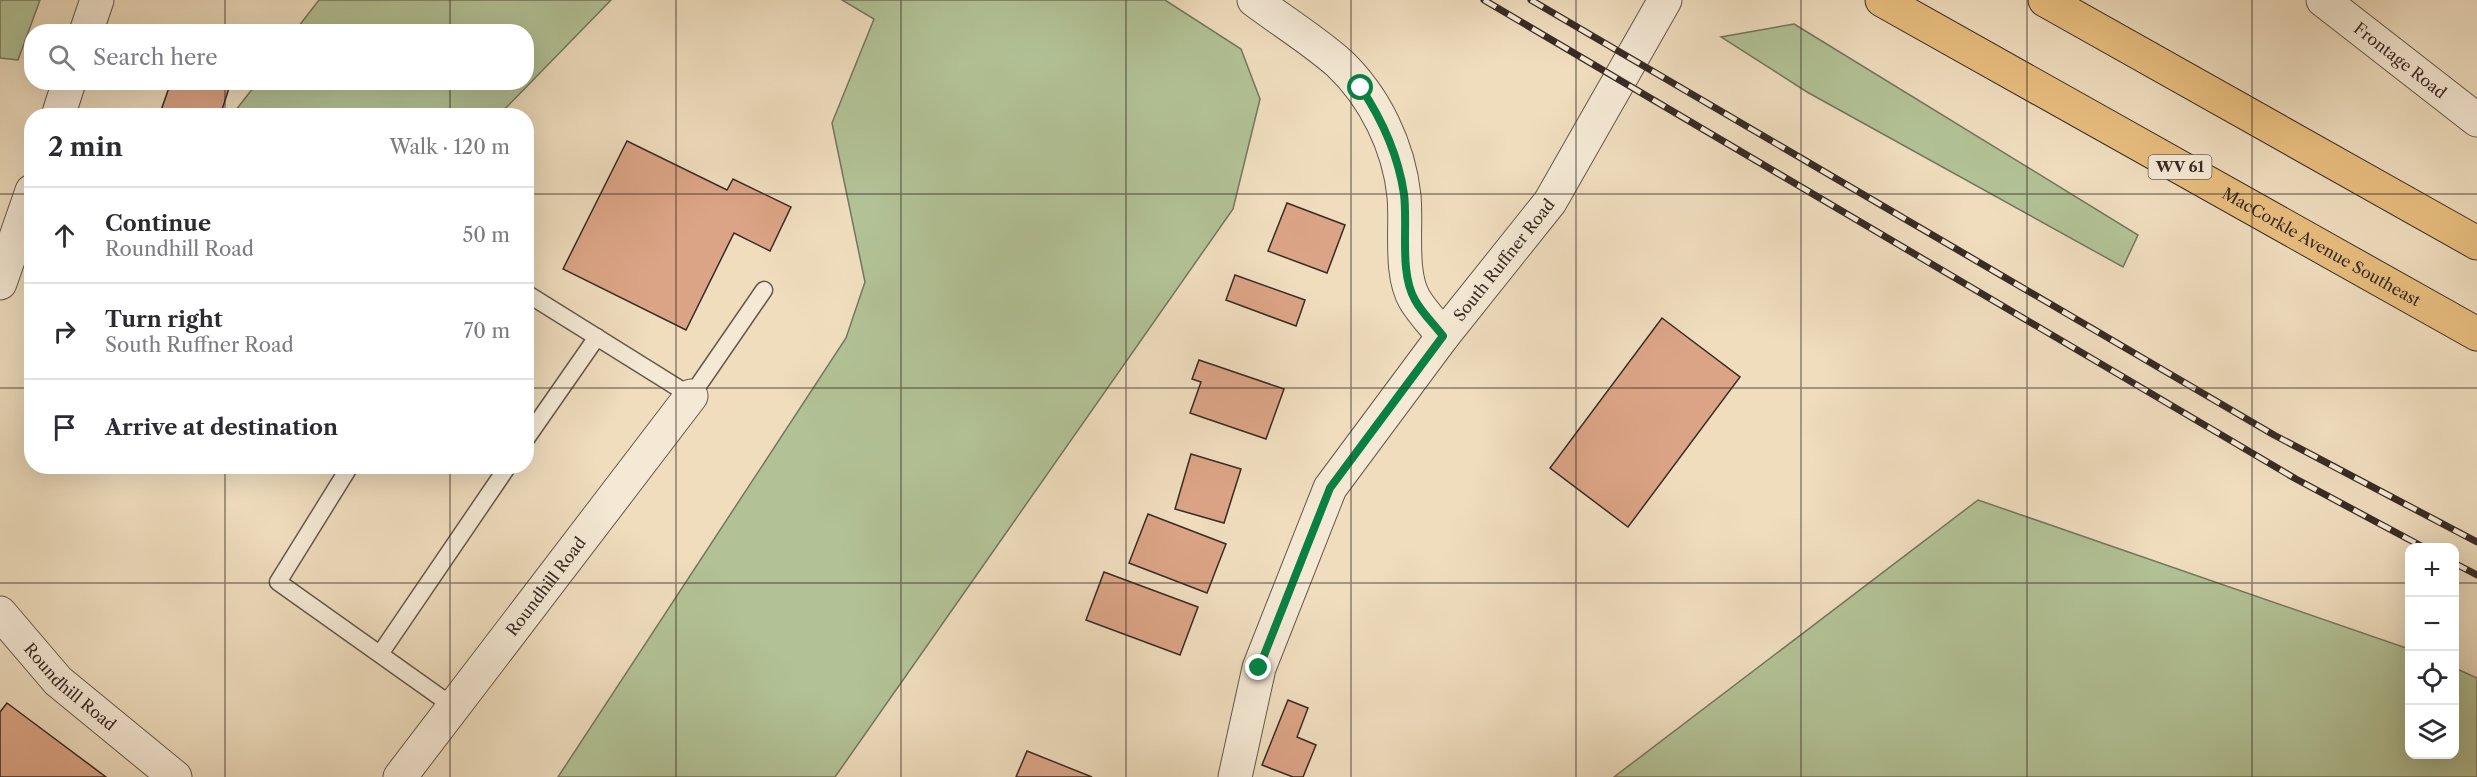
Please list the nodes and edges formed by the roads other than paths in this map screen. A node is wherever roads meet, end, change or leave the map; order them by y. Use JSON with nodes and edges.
{"nodes":[{"id":1,"x":97,"y":0,"type":"edge"},
{"id":2,"x":1254,"y":0,"type":"edge"},
{"id":3,"x":1665,"y":0,"type":"edge"},
{"id":4,"x":1882,"y":0,"type":"edge"},
{"id":5,"x":2045,"y":0,"type":"edge"},
{"id":6,"x":2322,"y":0,"type":"edge"},
{"id":7,"x":89,"y":24,"type":"edge"},
{"id":8,"x":66,"y":90,"type":"edge"},
{"id":9,"x":61,"y":108,"type":"edge"},
{"id":10,"x":2477,"y":120,"type":"edge"},
{"id":11,"x":24,"y":214,"type":"edge"},
{"id":12,"x":2477,"y":243,"type":"edge"},
{"id":13,"x":0,"y":283,"type":"edge"},
{"id":14,"x":764,"y":290,"type":"dead end"},
{"id":15,"x":534,"y":298,"type":"edge"},
{"id":16,"x":2477,"y":334,"type":"edge"},
{"id":17,"x":1443,"y":336,"type":"junction"},
{"id":18,"x":597,"y":337,"type":"junction"},
{"id":19,"x":692,"y":396,"type":"junction"},
{"id":20,"x":534,"y":428,"type":"edge"},
{"id":21,"x":345,"y":474,"type":"edge"},
{"id":22,"x":503,"y":474,"type":"edge"},
{"id":23,"x":0,"y":613,"type":"edge"},
{"id":24,"x":380,"y":654,"type":"junction"},
{"id":25,"x":454,"y":707,"type":"junction"},
{"id":26,"x":175,"y":777,"type":"edge"},
{"id":27,"x":400,"y":777,"type":"edge"},
{"id":28,"x":1235,"y":777,"type":"edge"}],
"edges":[{"from":1,"to":7,"type":"street"},
{"from":2,"to":17,"type":"street"},
{"from":3,"to":17,"type":"street","name":"South Ruffner Road"},
{"from":4,"to":16,"type":"main road","name":"MacCorkle Avenue Southeast","number":"WV 61"},
{"from":5,"to":12,"type":"main road"},
{"from":6,"to":10,"type":"street","name":"Frontage Road"},
{"from":8,"to":9,"type":"street"},
{"from":11,"to":13,"type":"street"},
{"from":14,"to":19,"type":"lane"},
{"from":15,"to":18,"type":"lane"},
{"from":17,"to":28,"type":"street","name":"South Ruffner Road"},
{"from":18,"to":19,"type":"lane"},
{"from":18,"to":20,"type":"lane"},
{"from":19,"to":25,"type":"street","name":"Roundhill Road"},
{"from":21,"to":24,"type":"lane"},
{"from":22,"to":24,"type":"lane"},
{"from":23,"to":26,"type":"street","name":"Roundhill Road"},
{"from":24,"to":25,"type":"lane"},
{"from":25,"to":27,"type":"street","name":"Roundhill Road"}]}
